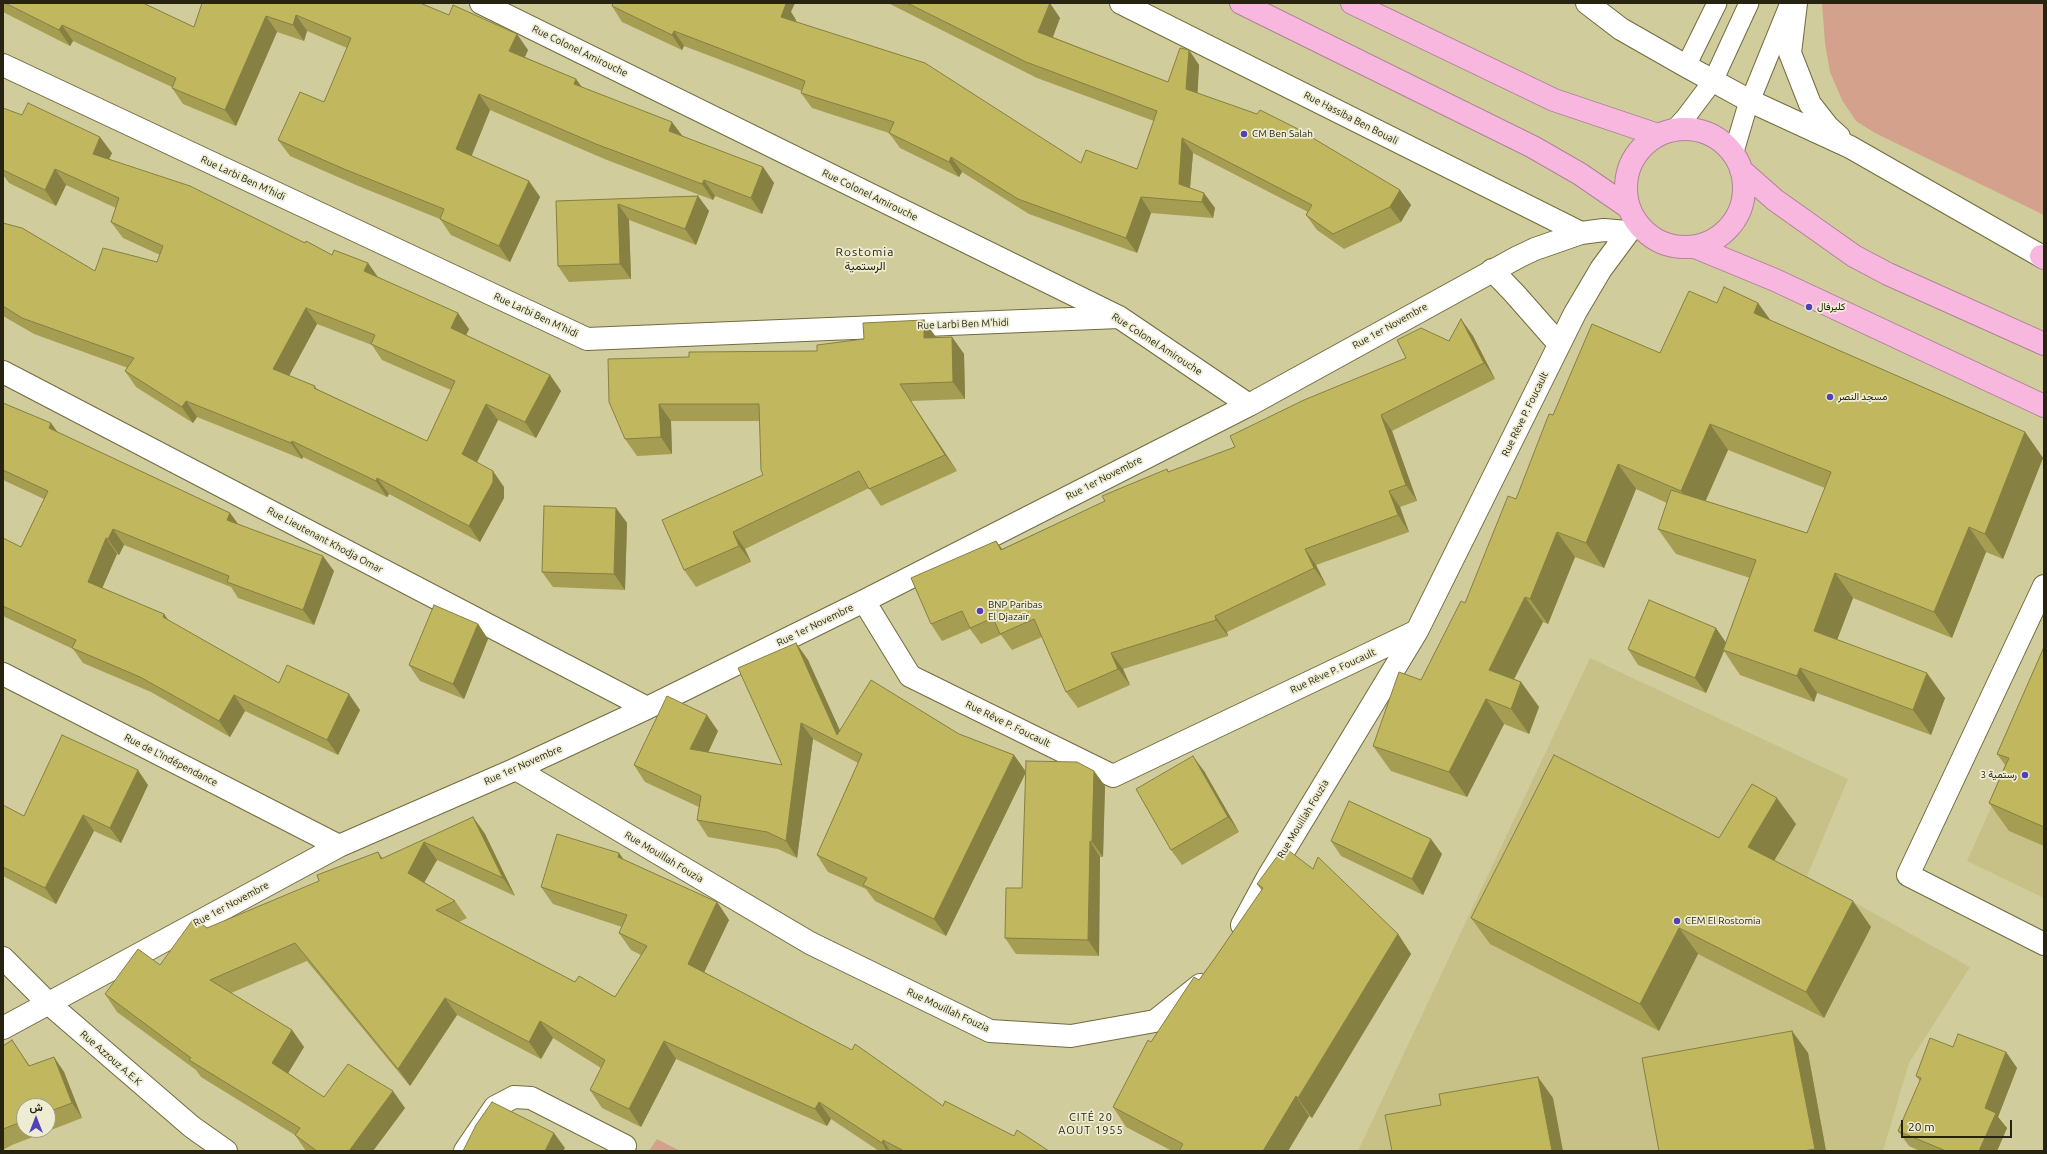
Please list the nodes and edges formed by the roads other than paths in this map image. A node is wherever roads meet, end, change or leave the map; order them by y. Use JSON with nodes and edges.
{"nodes":[{"id":1,"x":481,"y":3,"type":"edge"},
{"id":2,"x":1121,"y":3,"type":"edge"},
{"id":3,"x":1241,"y":3,"type":"edge"},
{"id":4,"x":1352,"y":3,"type":"edge"},
{"id":5,"x":1587,"y":3,"type":"edge"},
{"id":6,"x":1717,"y":3,"type":"edge"},
{"id":7,"x":1749,"y":3,"type":"edge"},
{"id":8,"x":1790,"y":3,"type":"edge"},
{"id":9,"x":1796,"y":3,"type":"edge"},
{"id":10,"x":3,"y":65,"type":"edge"},
{"id":11,"x":1686,"y":66,"type":"junction"},
{"id":12,"x":1713,"y":81,"type":"junction"},
{"id":13,"x":1750,"y":101,"type":"junction"},
{"id":14,"x":1666,"y":133,"type":"junction"},
{"id":15,"x":1850,"y":147,"type":"junction"},
{"id":16,"x":1737,"y":162,"type":"junction"},
{"id":17,"x":1630,"y":221,"type":"junction"},
{"id":18,"x":1581,"y":233,"type":"junction"},
{"id":19,"x":1695,"y":247,"type":"junction"},
{"id":20,"x":2043,"y":256,"type":"edge"},
{"id":21,"x":1492,"y":270,"type":"junction"},
{"id":22,"x":1119,"y":317,"type":"junction"},
{"id":23,"x":1559,"y":344,"type":"junction"},
{"id":24,"x":2044,"y":344,"type":"edge"},
{"id":25,"x":3,"y":372,"type":"edge"},
{"id":26,"x":1249,"y":405,"type":"junction"},
{"id":27,"x":2044,"y":406,"type":"edge"},
{"id":28,"x":2044,"y":586,"type":"edge"},
{"id":29,"x":864,"y":601,"type":"junction"},
{"id":30,"x":1417,"y":631,"type":"junction"},
{"id":31,"x":3,"y":674,"type":"edge"},
{"id":32,"x":647,"y":708,"type":"junction"},
{"id":33,"x":516,"y":769,"type":"junction"},
{"id":34,"x":339,"y":846,"type":"junction"},
{"id":35,"x":1232,"y":944,"type":"edge"},
{"id":36,"x":2044,"y":944,"type":"edge"},
{"id":37,"x":3,"y":958,"type":"edge"},
{"id":38,"x":1218,"y":971,"type":"edge"},
{"id":39,"x":47,"y":1002,"type":"junction"},
{"id":40,"x":3,"y":1028,"type":"edge"},
{"id":41,"x":625,"y":1146,"type":"dead end"},
{"id":42,"x":226,"y":1151,"type":"edge"},
{"id":43,"x":465,"y":1151,"type":"edge"}],
"edges":[{"from":1,"to":22,"type":"street","name":"Rue Colonel Amirouche"},
{"from":2,"to":18,"type":"street","name":"Rue Hassiba Ben Bouali"},
{"from":3,"to":17,"type":"highway"},
{"from":4,"to":14,"type":"highway"},
{"from":5,"to":11,"type":"street"},
{"from":6,"to":11,"type":"lane"},
{"from":7,"to":12,"type":"lane"},
{"from":8,"to":13,"type":"lane"},
{"from":9,"to":15,"type":"street"},
{"from":10,"to":22,"type":"street","name":"Rue Larbi Ben M'hidi"},
{"from":11,"to":12,"type":"street"},
{"from":12,"to":13,"type":"street"},
{"from":12,"to":14,"type":"lane"},
{"from":13,"to":15,"type":"street"},
{"from":13,"to":16,"type":"lane"},
{"from":14,"to":16,"type":"highway"},
{"from":14,"to":17,"type":"highway"},
{"from":15,"to":20,"type":"street"},
{"from":16,"to":19,"type":"highway"},
{"from":16,"to":24,"type":"highway"},
{"from":17,"to":18,"type":"street","name":"Rue 1er Novembre"},
{"from":17,"to":19,"type":"highway"},
{"from":17,"to":23,"type":"street","name":"Rue Rêve P. Foucault"},
{"from":18,"to":21,"type":"street","name":"Rue 1er Novembre"},
{"from":19,"to":27,"type":"highway"},
{"from":21,"to":23,"type":"street"},
{"from":21,"to":26,"type":"street","name":"Rue 1er Novembre"},
{"from":22,"to":26,"type":"street","name":"Rue Colonel Amirouche"},
{"from":23,"to":30,"type":"street","name":"Rue Rêve P. Foucault"},
{"from":25,"to":32,"type":"street","name":"Rue Lieutenant Khodja Omar"},
{"from":26,"to":29,"type":"street","name":"Rue 1er Novembre"},
{"from":28,"to":36,"type":"street"},
{"from":29,"to":30,"type":"street","name":"Rue Rêve P. Foucault"},
{"from":29,"to":32,"type":"street","name":"Rue 1er Novembre"},
{"from":30,"to":35,"type":"street","name":"Rue Mouillah Fouzia"},
{"from":31,"to":34,"type":"street","name":"Rue de L'Indépendance"},
{"from":32,"to":33,"type":"street","name":"Rue 1er Novembre"},
{"from":33,"to":34,"type":"street","name":"Rue 1er Novembre"},
{"from":33,"to":38,"type":"street","name":"Rue Mouillah Fouzia"},
{"from":34,"to":39,"type":"street","name":"Rue 1er Novembre"},
{"from":37,"to":39,"type":"street","name":"Rue Azzouz A.E.K"},
{"from":39,"to":40,"type":"street","name":"Rue 1er Novembre"},
{"from":39,"to":42,"type":"street","name":"Rue Azzouz A.E.K"},
{"from":41,"to":43,"type":"street"}]}
